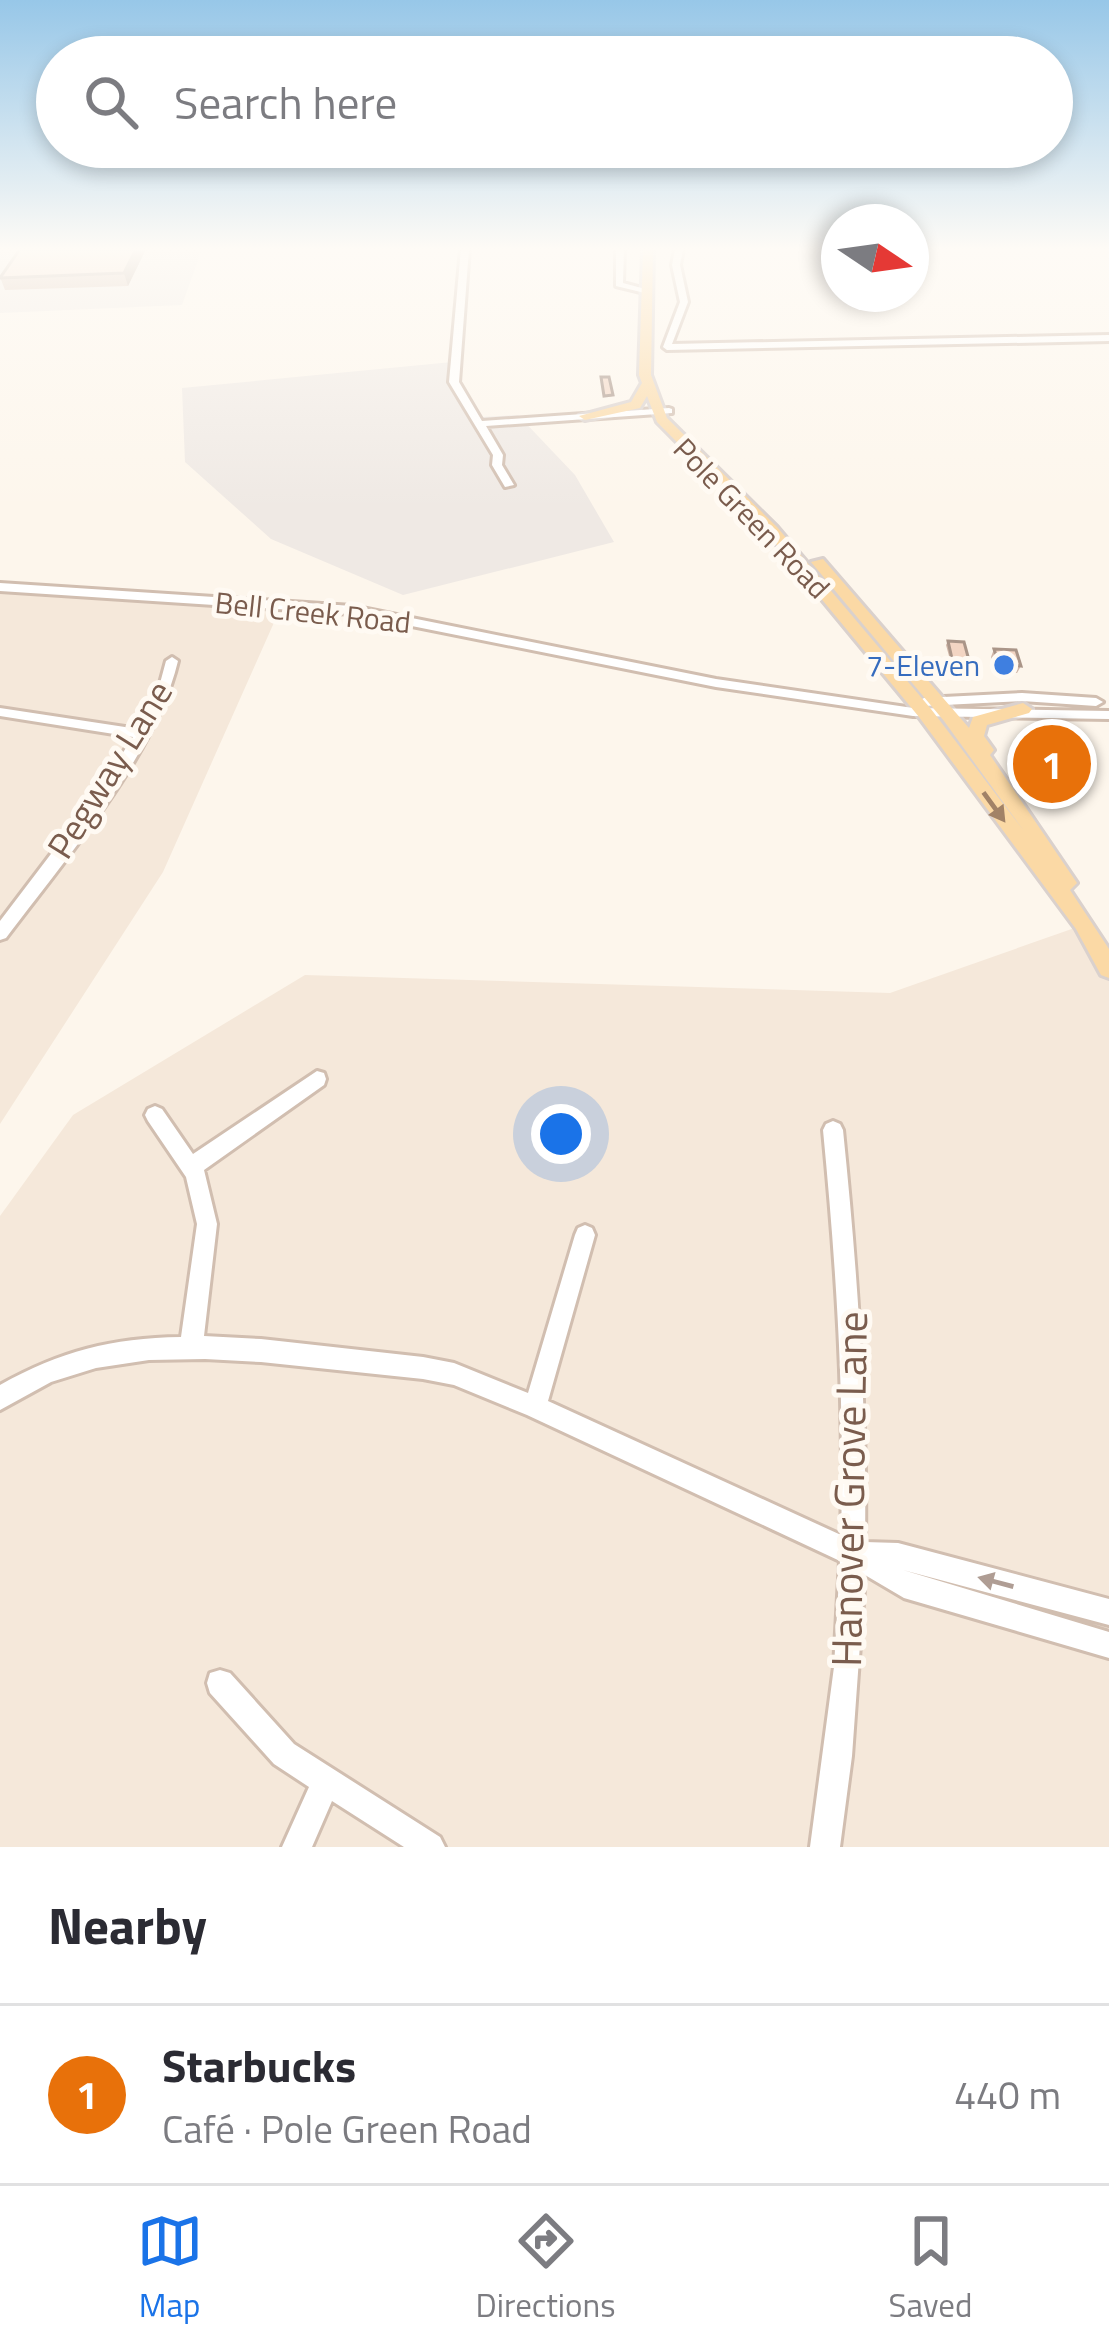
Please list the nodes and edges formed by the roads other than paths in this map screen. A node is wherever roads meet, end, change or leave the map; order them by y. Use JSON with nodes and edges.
{"nodes":[{"id":1,"x":458,"y":335,"type":"edge"},
{"id":2,"x":646,"y":335,"type":"edge"},
{"id":3,"x":655,"y":335,"type":"edge"},
{"id":4,"x":671,"y":335,"type":"edge"},
{"id":5,"x":1109,"y":338,"type":"edge"},
{"id":6,"x":646,"y":384,"type":"junction"},
{"id":7,"x":663,"y":412,"type":"junction"},
{"id":8,"x":585,"y":416,"type":"junction"},
{"id":9,"x":479,"y":424,"type":"junction"},
{"id":10,"x":509,"y":485,"type":"dead end"},
{"id":11,"x":6,"y":587,"type":"edge"},
{"id":12,"x":0,"y":602,"type":"edge"},
{"id":13,"x":172,"y":662,"type":"dead end"},
{"id":14,"x":1109,"y":704,"type":"edge"},
{"id":15,"x":932,"y":707,"type":"junction"},
{"id":16,"x":1023,"y":709,"type":"junction"},
{"id":17,"x":0,"y":712,"type":"edge"},
{"id":18,"x":1109,"y":715,"type":"edge"},
{"id":19,"x":140,"y":734,"type":"junction"},
{"id":20,"x":1030,"y":821,"type":"junction"},
{"id":21,"x":1083,"y":923,"type":"junction"},
{"id":22,"x":0,"y":933,"type":"edge"},
{"id":23,"x":1109,"y":969,"type":"edge"},
{"id":24,"x":317,"y":1079,"type":"dead end"},
{"id":25,"x":155,"y":1115,"type":"dead end"},
{"id":26,"x":833,"y":1130,"type":"dead end"},
{"id":27,"x":191,"y":1168,"type":"junction"},
{"id":28,"x":585,"y":1235,"type":"dead end"},
{"id":29,"x":191,"y":1348,"type":"junction"},
{"id":30,"x":0,"y":1398,"type":"edge"},
{"id":31,"x":535,"y":1407,"type":"junction"},
{"id":32,"x":854,"y":1554,"type":"junction"},
{"id":33,"x":1109,"y":1612,"type":"edge"},
{"id":34,"x":1109,"y":1645,"type":"edge"},
{"id":35,"x":220,"y":1683,"type":"dead end"},
{"id":36,"x":326,"y":1783,"type":"junction"},
{"id":37,"x":297,"y":1847,"type":"edge"},
{"id":38,"x":430,"y":1847,"type":"edge"},
{"id":39,"x":826,"y":1847,"type":"edge"}],
"edges":[{"from":1,"to":9,"type":"street"},
{"from":2,"to":6,"type":"main road","name":"Pole Green Road"},
{"from":3,"to":7,"type":"main road","name":"Pole Green Road"},
{"from":4,"to":5,"type":"street"},
{"from":6,"to":7,"type":"main road","name":"Pole Green Road"},
{"from":6,"to":8,"type":"main road"},
{"from":7,"to":8,"type":"street"},
{"from":7,"to":15,"type":"main road","name":"Pole Green Road"},
{"from":8,"to":9,"type":"street"},
{"from":9,"to":10,"type":"street"},
{"from":11,"to":12,"type":"street"},
{"from":11,"to":15,"type":"street","name":"Bell Creek Road"},
{"from":13,"to":19,"type":"street","name":"Pegway Lane"},
{"from":14,"to":15,"type":"street","name":"Bell Creek Road"},
{"from":15,"to":16,"type":"street","name":"Bell Creek Road"},
{"from":15,"to":20,"type":"main road","name":"Pole Green Road"},
{"from":15,"to":21,"type":"main road","name":"Pole Green Road","one_way":true},
{"from":16,"to":18,"type":"street","name":"Bell Creek Road"},
{"from":16,"to":20,"type":"main road"},
{"from":17,"to":19,"type":"street"},
{"from":19,"to":22,"type":"street","name":"Pegway Lane"},
{"from":20,"to":21,"type":"main road","name":"Pole Green Road"},
{"from":21,"to":23,"type":"main road","name":"Pole Green Road"},
{"from":24,"to":27,"type":"street"},
{"from":25,"to":27,"type":"street"},
{"from":26,"to":32,"type":"street","name":"Hanover Grove Lane"},
{"from":27,"to":29,"type":"street"},
{"from":28,"to":31,"type":"street"},
{"from":29,"to":30,"type":"street"},
{"from":29,"to":31,"type":"street"},
{"from":31,"to":32,"type":"street"},
{"from":33,"to":32,"type":"street","one_way":true},
{"from":32,"to":34,"type":"street"},
{"from":32,"to":39,"type":"street","name":"Hanover Grove Lane"},
{"from":35,"to":36,"type":"street"},
{"from":36,"to":37,"type":"street"},
{"from":36,"to":38,"type":"street"}]}
